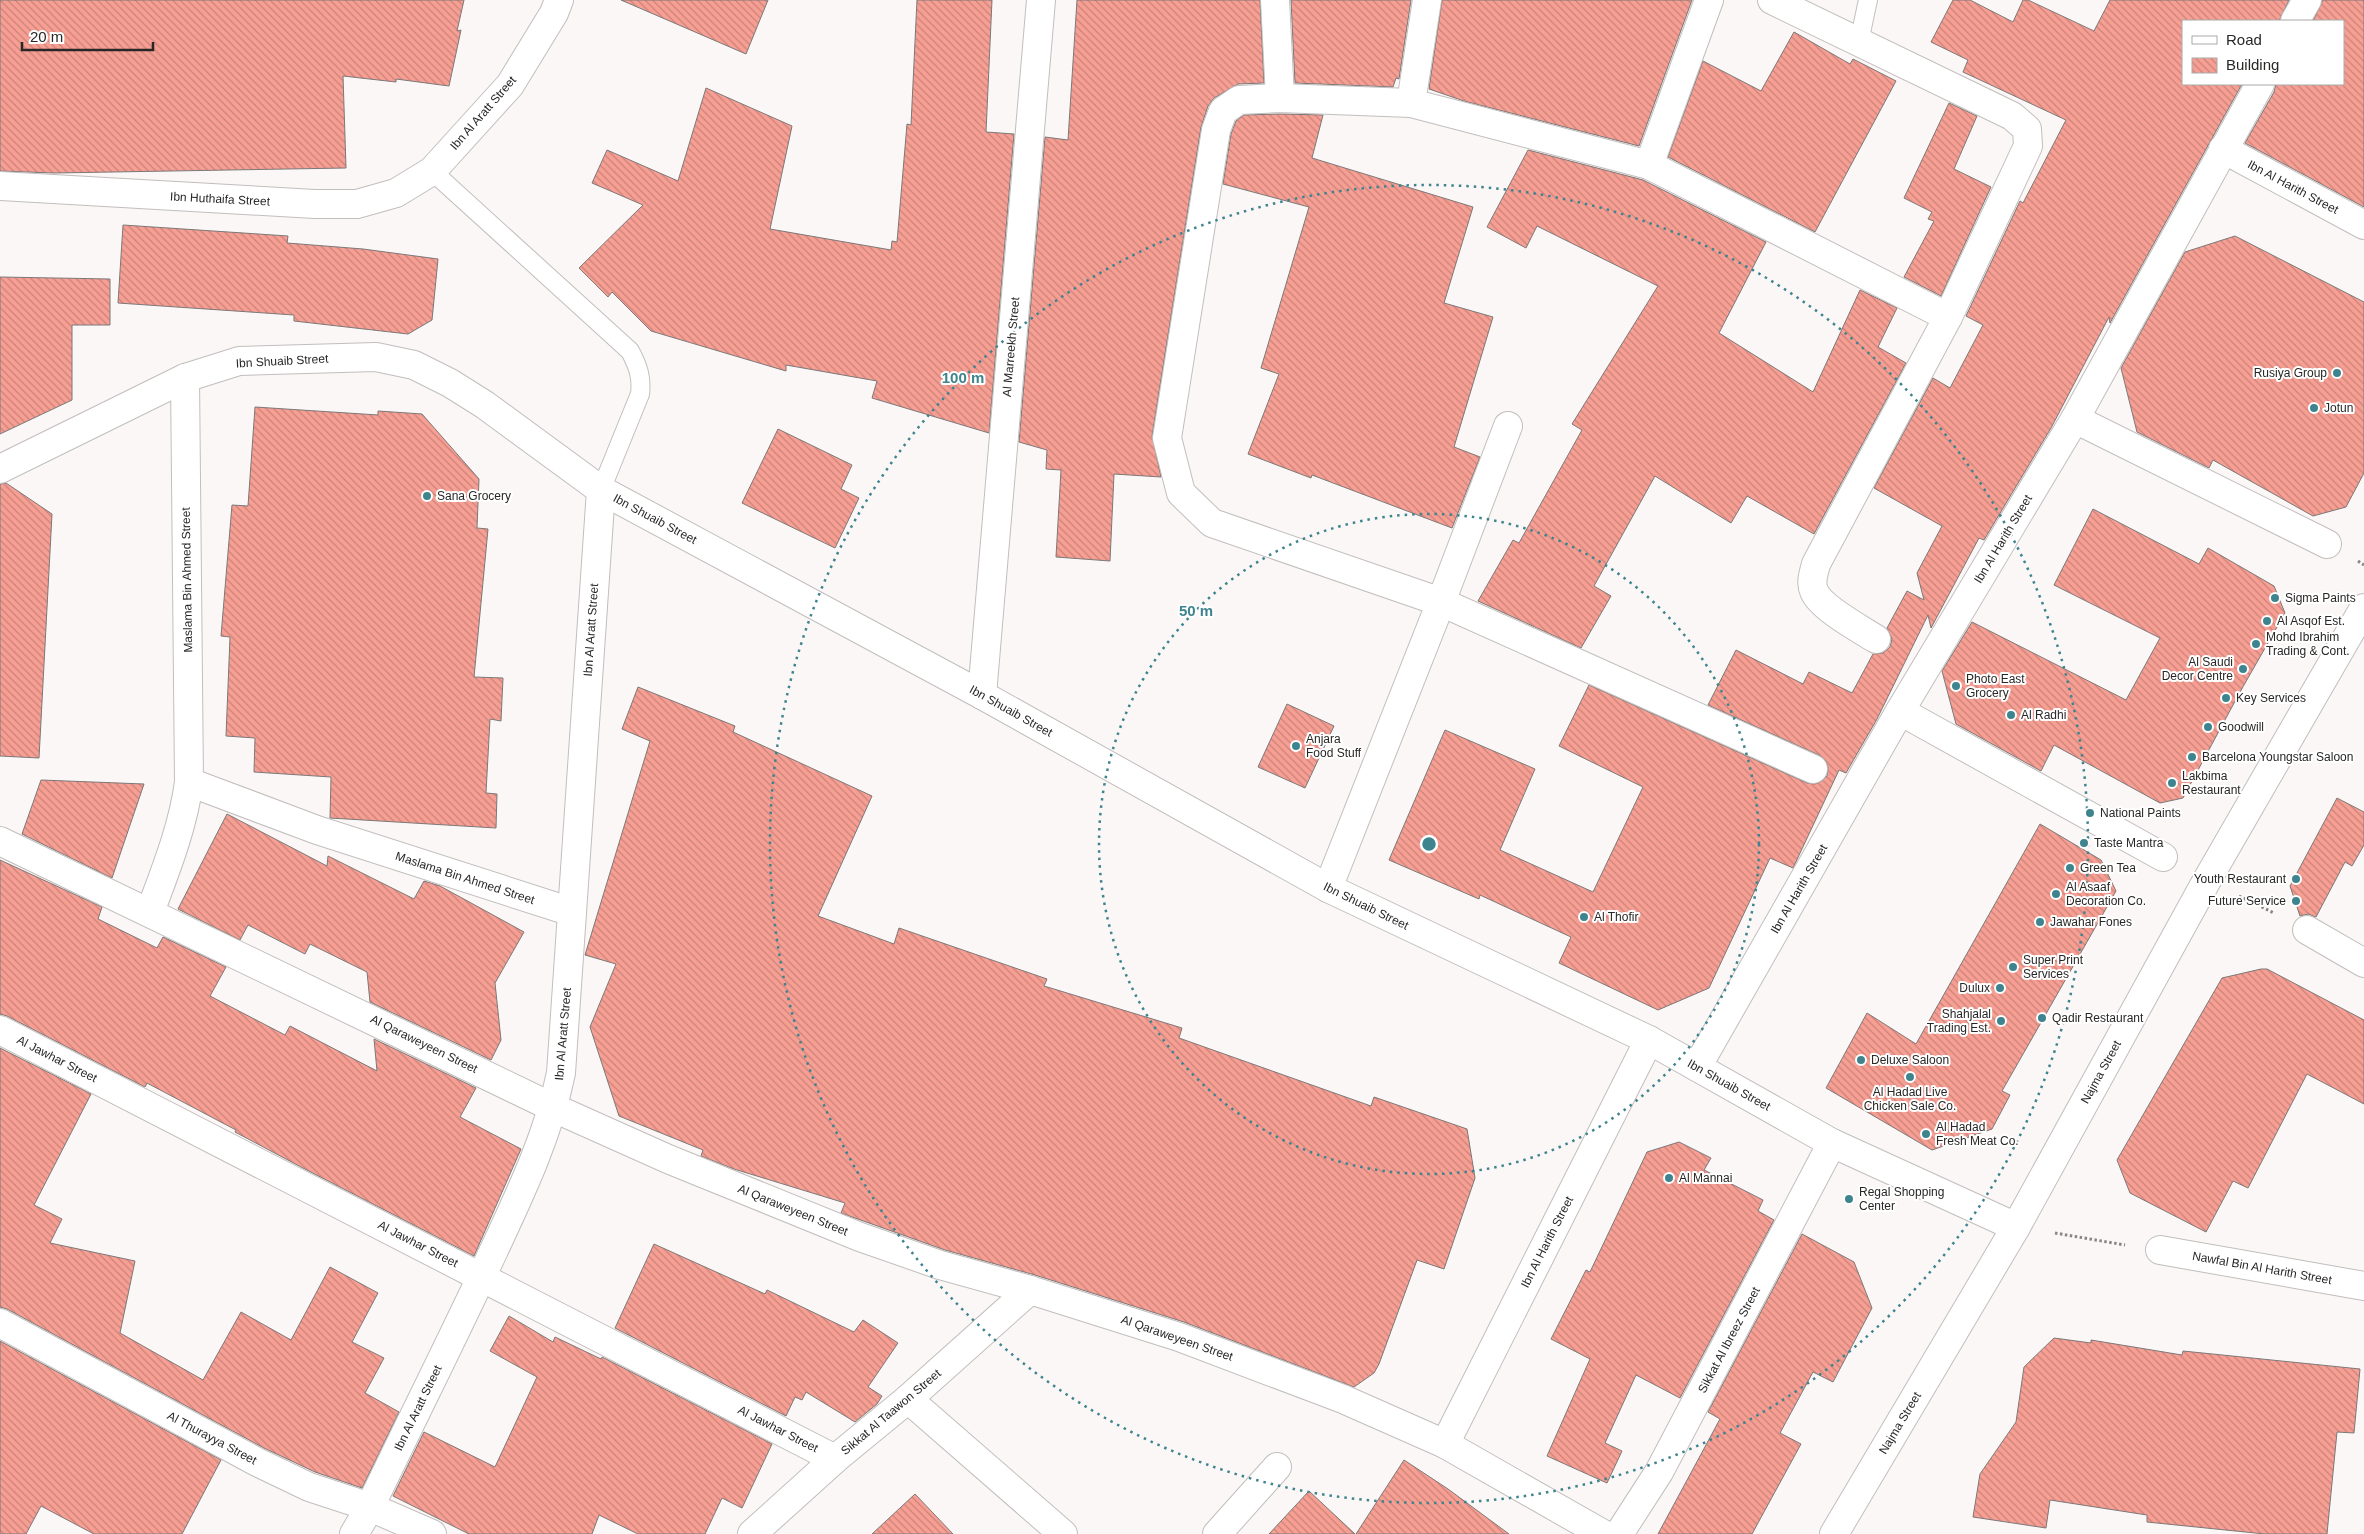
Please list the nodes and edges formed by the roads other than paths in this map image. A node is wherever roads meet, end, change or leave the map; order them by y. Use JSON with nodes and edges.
{"nodes":[{"id":1,"x":559,"y":0,"type":"edge"},
{"id":2,"x":1041,"y":0,"type":"edge"},
{"id":3,"x":1276,"y":0,"type":"edge"},
{"id":4,"x":1427,"y":0,"type":"edge"},
{"id":5,"x":1709,"y":0,"type":"edge"},
{"id":6,"x":1772,"y":0,"type":"edge"},
{"id":7,"x":1868,"y":0,"type":"edge"},
{"id":8,"x":2307,"y":0,"type":"edge"},
{"id":9,"x":2296,"y":20,"type":"edge"},
{"id":10,"x":1859,"y":42,"type":"junction"},
{"id":11,"x":2259,"y":85,"type":"edge"},
{"id":12,"x":1280,"y":98,"type":"junction"},
{"id":13,"x":1411,"y":103,"type":"junction"},
{"id":14,"x":2223,"y":149,"type":"junction"},
{"id":15,"x":1649,"y":165,"type":"junction"},
{"id":16,"x":432,"y":171,"type":"junction"},
{"id":17,"x":0,"y":186,"type":"edge"},
{"id":18,"x":2364,"y":225,"type":"edge"},
{"id":19,"x":1948,"y":317,"type":"junction"},
{"id":20,"x":186,"y":378,"type":"junction"},
{"id":21,"x":2075,"y":419,"type":"junction"},
{"id":22,"x":1508,"y":426,"type":"dead end"},
{"id":23,"x":0,"y":469,"type":"edge"},
{"id":24,"x":601,"y":490,"type":"junction"},
{"id":25,"x":2326,"y":544,"type":"dead end"},
{"id":26,"x":1441,"y":602,"type":"junction"},
{"id":27,"x":2364,"y":608,"type":"edge"},
{"id":28,"x":1876,"y":639,"type":"dead end"},
{"id":29,"x":982,"y":695,"type":"junction"},
{"id":30,"x":1900,"y":711,"type":"junction"},
{"id":31,"x":1813,"y":769,"type":"dead end"},
{"id":32,"x":190,"y":782,"type":"junction"},
{"id":33,"x":0,"y":841,"type":"edge"},
{"id":34,"x":2163,"y":857,"type":"dead end"},
{"id":35,"x":1328,"y":888,"type":"junction"},
{"id":36,"x":150,"y":912,"type":"junction"},
{"id":37,"x":572,"y":912,"type":"junction"},
{"id":38,"x":2307,"y":930,"type":"dead end"},
{"id":39,"x":2364,"y":963,"type":"edge"},
{"id":40,"x":0,"y":1030,"type":"edge"},
{"id":41,"x":1649,"y":1040,"type":"junction"},
{"id":42,"x":1697,"y":1067,"type":"junction"},
{"id":43,"x":554,"y":1108,"type":"junction"},
{"id":44,"x":1832,"y":1143,"type":"junction"},
{"id":45,"x":2016,"y":1227,"type":"junction"},
{"id":46,"x":2160,"y":1250,"type":"road end"},
{"id":47,"x":482,"y":1277,"type":"junction"},
{"id":48,"x":2364,"y":1286,"type":"edge"},
{"id":49,"x":1030,"y":1290,"type":"junction"},
{"id":50,"x":0,"y":1323,"type":"edge"},
{"id":51,"x":908,"y":1399,"type":"junction"},
{"id":52,"x":1445,"y":1444,"type":"junction"},
{"id":53,"x":835,"y":1459,"type":"junction"},
{"id":54,"x":1277,"y":1467,"type":"dead end"},
{"id":55,"x":370,"y":1507,"type":"junction"},
{"id":56,"x":354,"y":1534,"type":"edge"},
{"id":57,"x":432,"y":1534,"type":"edge"},
{"id":58,"x":752,"y":1534,"type":"edge"},
{"id":59,"x":1063,"y":1534,"type":"edge"},
{"id":60,"x":1217,"y":1534,"type":"edge"},
{"id":61,"x":1603,"y":1534,"type":"edge"},
{"id":62,"x":1619,"y":1534,"type":"edge"},
{"id":63,"x":1834,"y":1534,"type":"edge"}],
"edges":[{"from":1,"to":16,"type":"street","name":"Ibn Al Aratt Street"},
{"from":2,"to":29,"type":"street","name":"Al Marreekh Street"},
{"from":3,"to":12,"type":"street"},
{"from":4,"to":13,"type":"street"},
{"from":5,"to":15,"type":"street"},
{"from":6,"to":10,"type":"street"},
{"from":7,"to":10,"type":"lane"},
{"from":8,"to":9,"type":"street"},
{"from":10,"to":19,"type":"street"},
{"from":11,"to":14,"type":"street","name":"Ibn Al Harith Street"},
{"from":12,"to":13,"type":"street"},
{"from":12,"to":26,"type":"street"},
{"from":13,"to":15,"type":"street"},
{"from":14,"to":18,"type":"street","name":"Ibn Al Harith Street"},
{"from":14,"to":21,"type":"street","name":"Ibn Al Harith Street"},
{"from":15,"to":19,"type":"street"},
{"from":16,"to":17,"type":"street","name":"Ibn Huthaifa Street"},
{"from":16,"to":24,"type":"lane"},
{"from":19,"to":28,"type":"street"},
{"from":20,"to":23,"type":"street","name":"Ibn Shuaib Street"},
{"from":20,"to":24,"type":"street","name":"Ibn Shuaib Street"},
{"from":20,"to":32,"type":"street","name":"Maslama Bin Ahmed Street"},
{"from":21,"to":25,"type":"street"},
{"from":21,"to":30,"type":"street","name":"Ibn Al Harith Street"},
{"from":22,"to":26,"type":"street"},
{"from":24,"to":29,"type":"street","name":"Ibn Shuaib Street"},
{"from":24,"to":37,"type":"street","name":"Ibn Al Aratt Street"},
{"from":26,"to":31,"type":"street"},
{"from":26,"to":35,"type":"street"},
{"from":27,"to":45,"type":"street","name":"Najma Street"},
{"from":29,"to":35,"type":"street","name":"Ibn Shuaib Street"},
{"from":30,"to":34,"type":"street"},
{"from":30,"to":42,"type":"street","name":"Ibn Al Harith Street"},
{"from":32,"to":36,"type":"street","name":"Maslama Bin Ahmed Street"},
{"from":32,"to":37,"type":"street","name":"Maslama Bin Ahmed Street"},
{"from":33,"to":36,"type":"street","name":"Al Qaraweyeen Street"},
{"from":35,"to":41,"type":"street","name":"Ibn Shuaib Street"},
{"from":36,"to":43,"type":"street","name":"Al Qaraweyeen Street"},
{"from":37,"to":43,"type":"street","name":"Ibn Al Aratt Street"},
{"from":38,"to":39,"type":"street"},
{"from":40,"to":47,"type":"street","name":"Al Jawhar Street"},
{"from":41,"to":42,"type":"street","name":"Ibn Shuaib Street"},
{"from":41,"to":52,"type":"street","name":"Ibn Al Harith Street"},
{"from":42,"to":44,"type":"street","name":"Ibn Shuaib Street"},
{"from":43,"to":47,"type":"street","name":"Ibn Al Aratt Street"},
{"from":43,"to":49,"type":"street","name":"Al Qaraweyeen Street"},
{"from":44,"to":45,"type":"street","name":"Ibn Shuaib Street"},
{"from":44,"to":62,"type":"street","name":"Sikkat Al Ibreez Street"},
{"from":45,"to":63,"type":"street","name":"Najma Street"},
{"from":46,"to":48,"type":"street","name":"Nawfal Bin Al Harith Street"},
{"from":47,"to":53,"type":"street","name":"Al Jawhar Street"},
{"from":47,"to":55,"type":"street","name":"Ibn Al Aratt Street"},
{"from":49,"to":51,"type":"street","name":"Sikkat Al Taawon Street"},
{"from":49,"to":52,"type":"street","name":"Al Qaraweyeen Street"},
{"from":50,"to":55,"type":"street","name":"Al Thurayya Street"},
{"from":51,"to":53,"type":"street","name":"Sikkat Al Taawon Street"},
{"from":51,"to":59,"type":"street"},
{"from":52,"to":61,"type":"street","name":"Al Qaraweyeen Street"},
{"from":53,"to":58,"type":"street","name":"Sikkat Al Taawon Street"},
{"from":54,"to":60,"type":"street"},
{"from":55,"to":56,"type":"street","name":"Ibn Al Aratt Street"},
{"from":55,"to":57,"type":"street","name":"Al Thurayya Street"}]}
